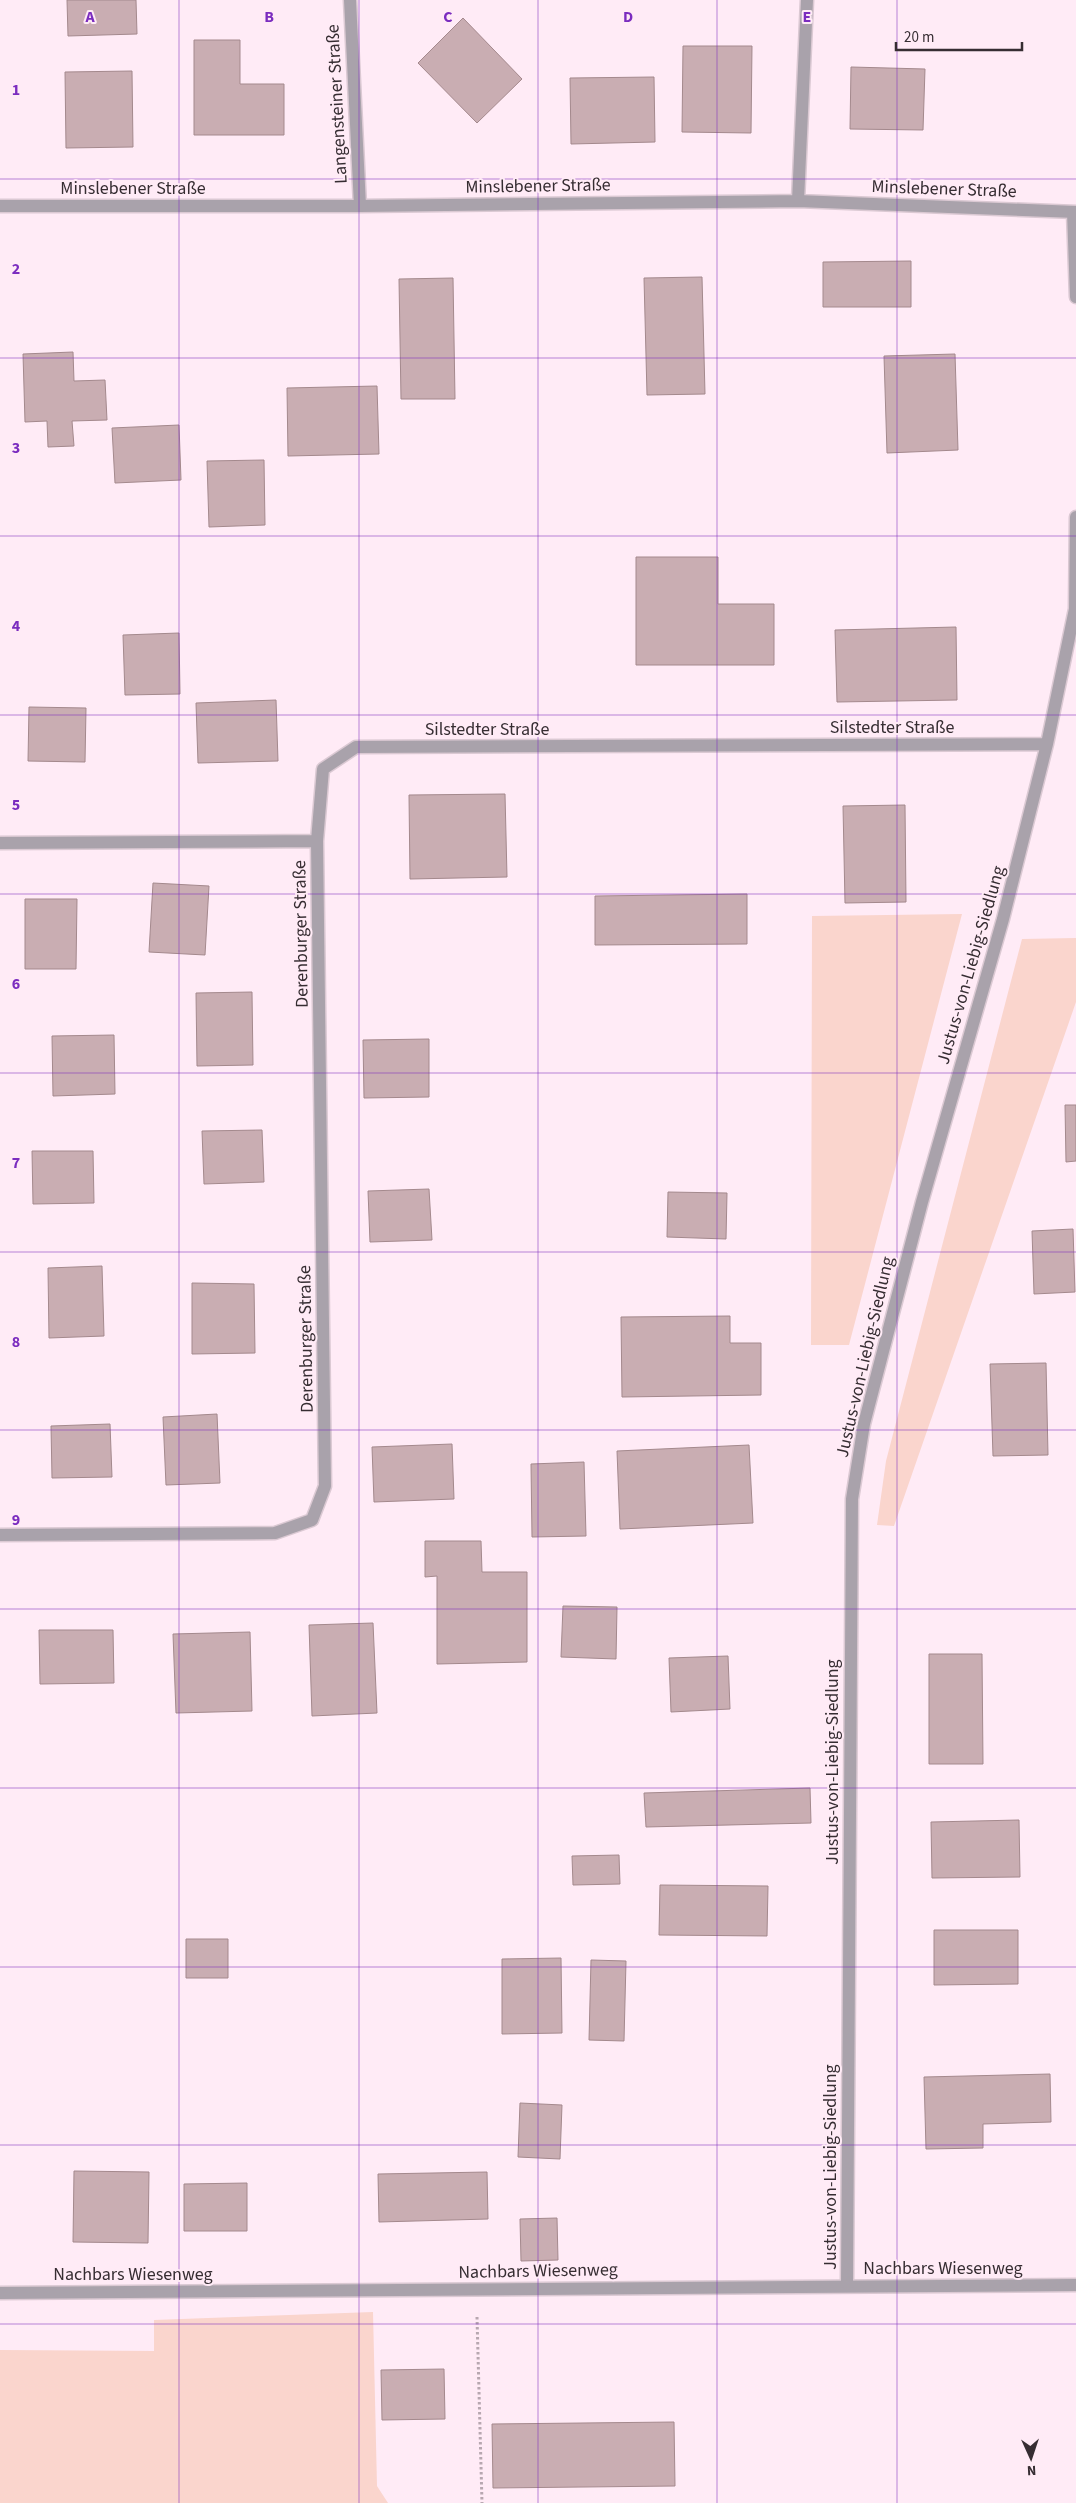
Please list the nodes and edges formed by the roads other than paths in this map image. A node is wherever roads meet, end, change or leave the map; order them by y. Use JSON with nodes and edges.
{"nodes":[{"id":1,"x":350,"y":0,"type":"edge"},
{"id":2,"x":807,"y":0,"type":"edge"},
{"id":3,"x":798,"y":201,"type":"junction"},
{"id":4,"x":0,"y":206,"type":"edge"},
{"id":5,"x":360,"y":206,"type":"junction"},
{"id":6,"x":1074,"y":212,"type":"edge"},
{"id":7,"x":1076,"y":297,"type":"edge"},
{"id":8,"x":1076,"y":518,"type":"edge"},
{"id":9,"x":1047,"y":744,"type":"junction"},
{"id":10,"x":317,"y":841,"type":"junction"},
{"id":11,"x":0,"y":842,"type":"edge"},
{"id":12,"x":0,"y":1535,"type":"edge"},
{"id":13,"x":1076,"y":2285,"type":"edge"},
{"id":14,"x":847,"y":2286,"type":"junction"},
{"id":15,"x":0,"y":2293,"type":"edge"}],
"edges":[{"from":1,"to":5,"type":"street","name":"Langensteiner Straße"},
{"from":2,"to":3,"type":"street"},
{"from":3,"to":5,"type":"street","name":"Minslebener Straße"},
{"from":3,"to":6,"type":"street","name":"Minslebener Straße"},
{"from":4,"to":5,"type":"street","name":"Minslebener Straße"},
{"from":6,"to":7,"type":"street"},
{"from":8,"to":9,"type":"street","name":"Justus-von-Liebig-Siedlung"},
{"from":9,"to":10,"type":"street","name":"Silstedter Straße"},
{"from":9,"to":14,"type":"street","name":"Justus-von-Liebig-Siedlung"},
{"from":10,"to":11,"type":"street"},
{"from":10,"to":12,"type":"street","name":"Derenburger Straße"},
{"from":13,"to":14,"type":"street","name":"Nachbars Wiesenweg"},
{"from":14,"to":15,"type":"street","name":"Nachbars Wiesenweg"}]}
